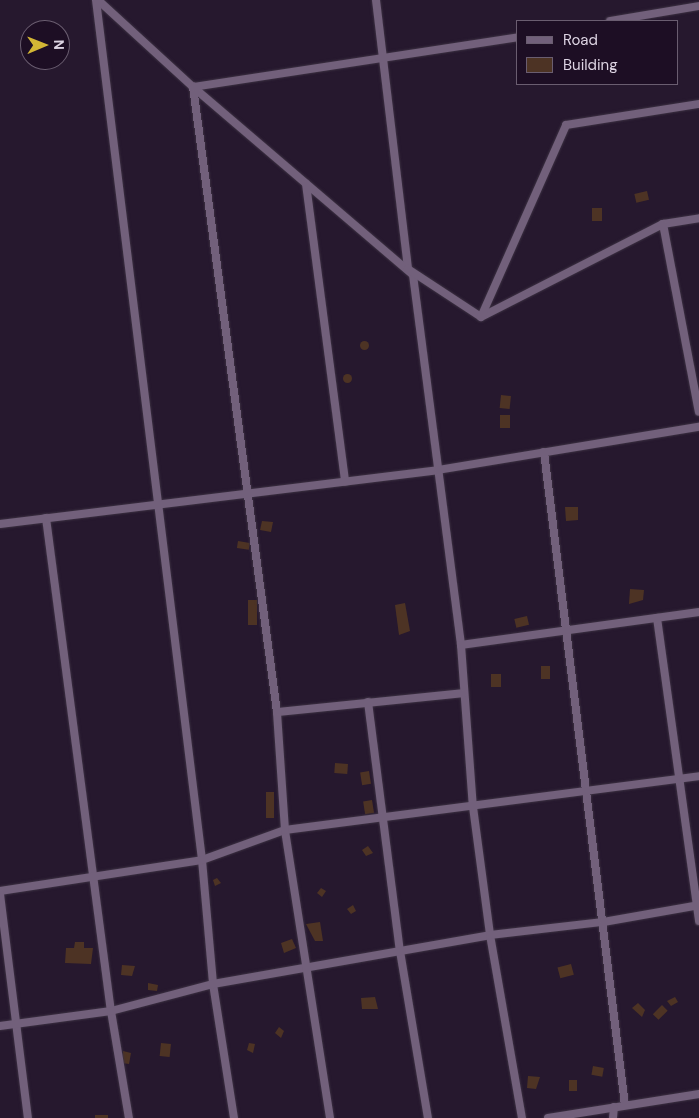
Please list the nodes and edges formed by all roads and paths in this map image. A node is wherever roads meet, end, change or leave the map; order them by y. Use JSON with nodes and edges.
{"nodes":[{"id":1,"x":97,"y":0,"type":"edge"},
{"id":2,"x":376,"y":0,"type":"edge"},
{"id":3,"x":699,"y":6,"type":"edge"},
{"id":4,"x":616,"y":20,"type":"edge"},
{"id":5,"x":516,"y":37,"type":"edge"},
{"id":6,"x":382,"y":60,"type":"junction"},
{"id":7,"x":193,"y":87,"type":"junction"},
{"id":8,"x":699,"y":104,"type":"edge"},
{"id":9,"x":306,"y":184,"type":"junction"},
{"id":10,"x":699,"y":218,"type":"edge"},
{"id":11,"x":663,"y":224,"type":"junction"},
{"id":12,"x":408,"y":269,"type":"junction"},
{"id":13,"x":481,"y":317,"type":"junction"},
{"id":14,"x":699,"y":412,"type":"edge"},
{"id":15,"x":699,"y":427,"type":"edge"},
{"id":16,"x":544,"y":452,"type":"junction"},
{"id":17,"x":438,"y":470,"type":"junction"},
{"id":18,"x":344,"y":481,"type":"junction"},
{"id":19,"x":248,"y":494,"type":"junction"},
{"id":20,"x":156,"y":505,"type":"junction"},
{"id":21,"x":46,"y":518,"type":"junction"},
{"id":22,"x":0,"y":524,"type":"edge"},
{"id":23,"x":699,"y":612,"type":"edge"},
{"id":24,"x":657,"y":618,"type":"junction"},
{"id":25,"x":566,"y":629,"type":"junction"},
{"id":26,"x":461,"y":645,"type":"junction"},
{"id":27,"x":463,"y":693,"type":"junction"},
{"id":28,"x":368,"y":702,"type":"junction"},
{"id":29,"x":277,"y":712,"type":"junction"},
{"id":30,"x":699,"y":776,"type":"edge"},
{"id":31,"x":680,"y":779,"type":"junction"},
{"id":32,"x":586,"y":793,"type":"junction"},
{"id":33,"x":473,"y":807,"type":"junction"},
{"id":34,"x":385,"y":818,"type":"junction"},
{"id":35,"x":285,"y":830,"type":"junction"},
{"id":36,"x":202,"y":860,"type":"junction"},
{"id":37,"x":93,"y":875,"type":"junction"},
{"id":38,"x":0,"y":893,"type":"edge"},
{"id":39,"x":698,"y":906,"type":"edge"},
{"id":40,"x":699,"y":921,"type":"edge"},
{"id":41,"x":603,"y":922,"type":"junction"},
{"id":42,"x":490,"y":935,"type":"junction"},
{"id":43,"x":400,"y":951,"type":"junction"},
{"id":44,"x":305,"y":968,"type":"junction"},
{"id":45,"x":213,"y":984,"type":"junction"},
{"id":46,"x":111,"y":1011,"type":"junction"},
{"id":47,"x":0,"y":1026,"type":"edge"},
{"id":48,"x":17,"y":1026,"type":"junction"},
{"id":49,"x":699,"y":1094,"type":"edge"},
{"id":50,"x":625,"y":1105,"type":"junction"},
{"id":51,"x":614,"y":1108,"type":"junction"},
{"id":52,"x":28,"y":1118,"type":"edge"},
{"id":53,"x":129,"y":1118,"type":"edge"},
{"id":54,"x":234,"y":1118,"type":"edge"},
{"id":55,"x":330,"y":1118,"type":"edge"},
{"id":56,"x":428,"y":1118,"type":"edge"},
{"id":57,"x":522,"y":1118,"type":"edge"},
{"id":58,"x":548,"y":1118,"type":"edge"},
{"id":59,"x":613,"y":1118,"type":"edge"}],
"edges":[{"from":1,"to":7,"type":"street"},
{"from":1,"to":20,"type":"street"},
{"from":2,"to":6,"type":"street"},
{"from":3,"to":4,"type":"street"},
{"from":5,"to":6,"type":"street"},
{"from":6,"to":7,"type":"street"},
{"from":6,"to":12,"type":"street"},
{"from":7,"to":9,"type":"street"},
{"from":7,"to":19,"type":"street"},
{"from":8,"to":13,"type":"street"},
{"from":9,"to":12,"type":"street"},
{"from":9,"to":18,"type":"street"},
{"from":10,"to":11,"type":"street"},
{"from":11,"to":13,"type":"street"},
{"from":11,"to":14,"type":"street"},
{"from":12,"to":13,"type":"street"},
{"from":12,"to":17,"type":"street"},
{"from":15,"to":16,"type":"street"},
{"from":16,"to":17,"type":"street"},
{"from":16,"to":25,"type":"street"},
{"from":17,"to":18,"type":"street"},
{"from":17,"to":26,"type":"street"},
{"from":18,"to":19,"type":"street"},
{"from":19,"to":20,"type":"street"},
{"from":19,"to":29,"type":"street"},
{"from":20,"to":21,"type":"street"},
{"from":20,"to":36,"type":"street"},
{"from":21,"to":22,"type":"street"},
{"from":21,"to":37,"type":"street"},
{"from":23,"to":24,"type":"street"},
{"from":24,"to":25,"type":"street"},
{"from":24,"to":31,"type":"street"},
{"from":25,"to":26,"type":"street"},
{"from":25,"to":32,"type":"street"},
{"from":26,"to":27,"type":"street"},
{"from":27,"to":28,"type":"street"},
{"from":27,"to":33,"type":"street"},
{"from":28,"to":29,"type":"street"},
{"from":28,"to":34,"type":"street"},
{"from":29,"to":35,"type":"street"},
{"from":30,"to":31,"type":"street"},
{"from":31,"to":32,"type":"street"},
{"from":31,"to":39,"type":"street"},
{"from":32,"to":33,"type":"street"},
{"from":32,"to":41,"type":"street"},
{"from":33,"to":34,"type":"street"},
{"from":33,"to":42,"type":"street"},
{"from":34,"to":35,"type":"street"},
{"from":34,"to":43,"type":"street"},
{"from":35,"to":36,"type":"street"},
{"from":35,"to":44,"type":"street"},
{"from":36,"to":37,"type":"street"},
{"from":36,"to":45,"type":"street"},
{"from":37,"to":38,"type":"street"},
{"from":37,"to":46,"type":"street"},
{"from":38,"to":48,"type":"street"},
{"from":39,"to":40,"type":"street"},
{"from":39,"to":41,"type":"street"},
{"from":41,"to":42,"type":"street"},
{"from":41,"to":50,"type":"street"},
{"from":42,"to":43,"type":"street"},
{"from":42,"to":57,"type":"street"},
{"from":43,"to":44,"type":"street"},
{"from":43,"to":56,"type":"street"},
{"from":44,"to":45,"type":"street"},
{"from":44,"to":55,"type":"street"},
{"from":45,"to":46,"type":"street"},
{"from":45,"to":54,"type":"street"},
{"from":46,"to":48,"type":"street"},
{"from":46,"to":53,"type":"street"},
{"from":47,"to":48,"type":"street"},
{"from":48,"to":52,"type":"street"},
{"from":49,"to":50,"type":"street"},
{"from":50,"to":51,"type":"street"},
{"from":51,"to":58,"type":"street"},
{"from":51,"to":59,"type":"street"}]}
